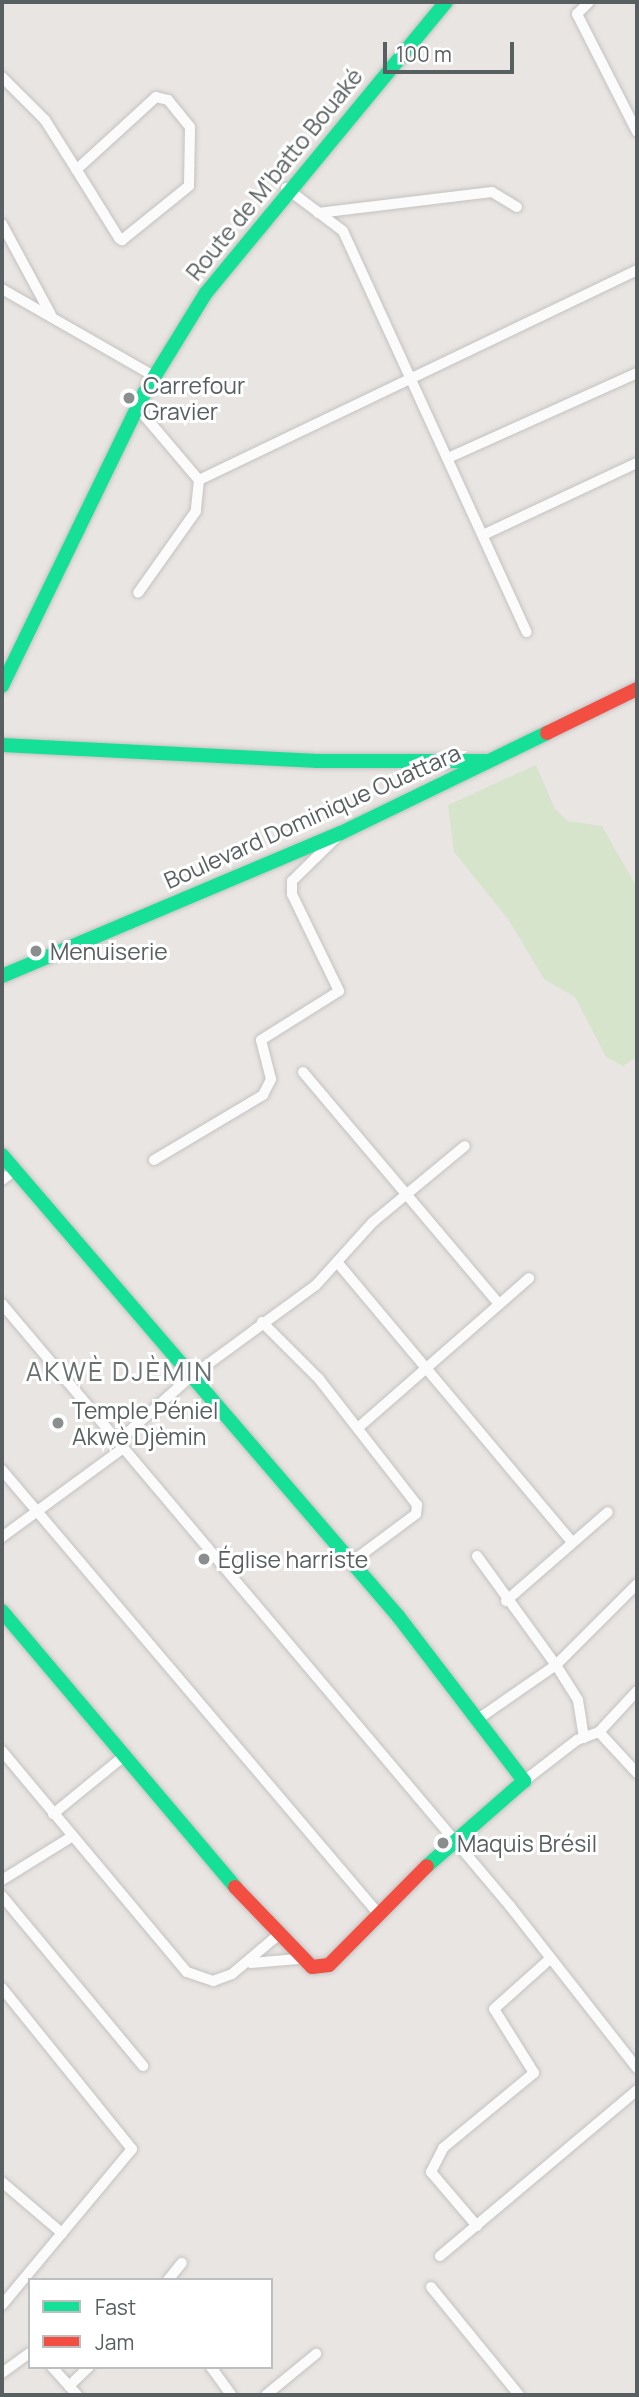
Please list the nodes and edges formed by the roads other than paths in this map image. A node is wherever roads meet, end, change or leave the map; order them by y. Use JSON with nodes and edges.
{"nodes":[{"id":1,"x":446,"y":2,"type":"edge"},
{"id":2,"x":589,"y":2,"type":"edge"},
{"id":3,"x":2,"y":77,"type":"edge"},
{"id":4,"x":637,"y":132,"type":"edge"},
{"id":5,"x":76,"y":170,"type":"junction"},
{"id":6,"x":286,"y":188,"type":"junction"},
{"id":7,"x":517,"y":207,"type":"dead end"},
{"id":8,"x":318,"y":213,"type":"junction"},
{"id":9,"x":2,"y":224,"type":"edge"},
{"id":10,"x":636,"y":272,"type":"edge"},
{"id":11,"x":2,"y":289,"type":"edge"},
{"id":12,"x":51,"y":315,"type":"junction"},
{"id":13,"x":637,"y":373,"type":"edge"},
{"id":14,"x":154,"y":376,"type":"junction"},
{"id":15,"x":412,"y":377,"type":"junction"},
{"id":16,"x":137,"y":407,"type":"junction"},
{"id":17,"x":449,"y":458,"type":"junction"},
{"id":18,"x":637,"y":463,"type":"edge"},
{"id":19,"x":200,"y":480,"type":"junction"},
{"id":20,"x":483,"y":535,"type":"junction"},
{"id":21,"x":138,"y":593,"type":"dead end"},
{"id":22,"x":527,"y":632,"type":"dead end"},
{"id":23,"x":2,"y":684,"type":"edge"},
{"id":24,"x":637,"y":689,"type":"edge"},
{"id":25,"x":2,"y":745,"type":"edge"},
{"id":26,"x":489,"y":761,"type":"junction"},
{"id":27,"x":341,"y":833,"type":"junction"},
{"id":28,"x":2,"y":976,"type":"edge"},
{"id":29,"x":303,"y":1072,"type":"dead end"},
{"id":30,"x":465,"y":1146,"type":"dead end"},
{"id":31,"x":2,"y":1155,"type":"edge"},
{"id":32,"x":155,"y":1160,"type":"dead end"},
{"id":33,"x":15,"y":1170,"type":"junction"},
{"id":34,"x":2,"y":1180,"type":"edge"},
{"id":35,"x":403,"y":1197,"type":"junction"},
{"id":36,"x":337,"y":1262,"type":"junction"},
{"id":37,"x":529,"y":1278,"type":"dead end"},
{"id":38,"x":2,"y":1304,"type":"edge"},
{"id":39,"x":499,"y":1304,"type":"junction"},
{"id":40,"x":262,"y":1322,"type":"junction"},
{"id":41,"x":429,"y":1367,"type":"junction"},
{"id":42,"x":189,"y":1378,"type":"junction"},
{"id":43,"x":359,"y":1427,"type":"junction"},
{"id":44,"x":120,"y":1445,"type":"junction"},
{"id":45,"x":2,"y":1470,"type":"edge"},
{"id":46,"x":36,"y":1509,"type":"junction"},
{"id":47,"x":608,"y":1512,"type":"dead end"},
{"id":48,"x":2,"y":1537,"type":"edge"},
{"id":49,"x":570,"y":1540,"type":"junction"},
{"id":50,"x":477,"y":1556,"type":"dead end"},
{"id":51,"x":350,"y":1563,"type":"junction"},
{"id":52,"x":637,"y":1584,"type":"edge"},
{"id":53,"x":506,"y":1601,"type":"junction"},
{"id":54,"x":2,"y":1611,"type":"edge"},
{"id":55,"x":556,"y":1665,"type":"junction"},
{"id":56,"x":637,"y":1691,"type":"edge"},
{"id":57,"x":481,"y":1717,"type":"junction"},
{"id":58,"x":599,"y":1732,"type":"junction"},
{"id":59,"x":584,"y":1738,"type":"junction"},
{"id":60,"x":2,"y":1751,"type":"edge"},
{"id":61,"x":123,"y":1757,"type":"junction"},
{"id":62,"x":637,"y":1772,"type":"edge"},
{"id":63,"x":524,"y":1781,"type":"junction"},
{"id":64,"x":53,"y":1814,"type":"junction"},
{"id":65,"x":71,"y":1837,"type":"junction"},
{"id":66,"x":454,"y":1843,"type":"junction"},
{"id":67,"x":2,"y":1880,"type":"edge"},
{"id":68,"x":2,"y":1896,"type":"edge"},
{"id":69,"x":376,"y":1911,"type":"junction"},
{"id":70,"x":277,"y":1936,"type":"junction"},
{"id":71,"x":551,"y":1958,"type":"junction"},
{"id":72,"x":298,"y":1959,"type":"junction"},
{"id":73,"x":251,"y":1963,"type":"junction"},
{"id":74,"x":2,"y":1988,"type":"edge"},
{"id":75,"x":143,"y":2066,"type":"dead end"},
{"id":76,"x":637,"y":2068,"type":"edge"},
{"id":77,"x":637,"y":2090,"type":"edge"},
{"id":78,"x":2,"y":2182,"type":"edge"},
{"id":79,"x":477,"y":2225,"type":"junction"},
{"id":80,"x":62,"y":2233,"type":"junction"},
{"id":81,"x":440,"y":2256,"type":"dead end"},
{"id":82,"x":182,"y":2263,"type":"dead end"},
{"id":83,"x":171,"y":2278,"type":"edge"},
{"id":84,"x":431,"y":2287,"type":"dead end"},
{"id":85,"x":2,"y":2305,"type":"edge"},
{"id":86,"x":28,"y":2354,"type":"edge"},
{"id":87,"x":316,"y":2354,"type":"dead end"},
{"id":88,"x":54,"y":2369,"type":"edge"},
{"id":89,"x":87,"y":2369,"type":"edge"},
{"id":90,"x":212,"y":2369,"type":"edge"},
{"id":91,"x":2,"y":2374,"type":"edge"},
{"id":92,"x":69,"y":2386,"type":"junction"},
{"id":93,"x":77,"y":2395,"type":"edge"},
{"id":94,"x":231,"y":2395,"type":"edge"},
{"id":95,"x":266,"y":2395,"type":"edge"},
{"id":96,"x":519,"y":2395,"type":"edge"}],
"edges":[{"from":1,"to":6,"type":"street","name":"Route de M'batto Bouaké"},
{"from":2,"to":4,"type":"street"},
{"from":3,"to":5,"type":"street"},
{"from":5,"to":5,"type":"street"},
{"from":6,"to":8,"type":"street"},
{"from":6,"to":14,"type":"street","name":"Route de M'batto Bouaké"},
{"from":7,"to":8,"type":"street"},
{"from":8,"to":15,"type":"street"},
{"from":9,"to":12,"type":"street"},
{"from":10,"to":15,"type":"street"},
{"from":11,"to":12,"type":"street"},
{"from":12,"to":14,"type":"street"},
{"from":13,"to":17,"type":"street"},
{"from":14,"to":16,"type":"street","name":"Route de M'batto Bouaké"},
{"from":15,"to":17,"type":"street"},
{"from":15,"to":19,"type":"street"},
{"from":16,"to":19,"type":"street"},
{"from":16,"to":23,"type":"street","name":"Route de M'batto Bouaké"},
{"from":17,"to":20,"type":"street"},
{"from":18,"to":20,"type":"street"},
{"from":19,"to":21,"type":"street"},
{"from":20,"to":22,"type":"street"},
{"from":24,"to":26,"type":"street","name":"Boulevard Dominique Ouattara"},
{"from":25,"to":26,"type":"street"},
{"from":26,"to":27,"type":"street","name":"Boulevard Dominique Ouattara"},
{"from":27,"to":28,"type":"street","name":"Boulevard Dominique Ouattara"},
{"from":27,"to":32,"type":"street"},
{"from":29,"to":35,"type":"street"},
{"from":30,"to":35,"type":"street"},
{"from":31,"to":33,"type":"street"},
{"from":33,"to":34,"type":"street"},
{"from":33,"to":42,"type":"street"},
{"from":35,"to":36,"type":"street"},
{"from":35,"to":39,"type":"street"},
{"from":36,"to":40,"type":"street"},
{"from":36,"to":41,"type":"street"},
{"from":37,"to":39,"type":"street"},
{"from":38,"to":44,"type":"street"},
{"from":39,"to":41,"type":"street"},
{"from":40,"to":42,"type":"street"},
{"from":40,"to":43,"type":"street"},
{"from":41,"to":43,"type":"street"},
{"from":41,"to":49,"type":"street"},
{"from":42,"to":44,"type":"street"},
{"from":42,"to":51,"type":"street"},
{"from":43,"to":51,"type":"street"},
{"from":44,"to":46,"type":"street"},
{"from":44,"to":66,"type":"street"},
{"from":45,"to":46,"type":"street"},
{"from":46,"to":48,"type":"street"},
{"from":46,"to":69,"type":"street"},
{"from":47,"to":49,"type":"street"},
{"from":49,"to":53,"type":"street"},
{"from":50,"to":53,"type":"street"},
{"from":51,"to":57,"type":"street"},
{"from":52,"to":55,"type":"street"},
{"from":53,"to":55,"type":"street"},
{"from":54,"to":61,"type":"street"},
{"from":55,"to":57,"type":"street"},
{"from":55,"to":59,"type":"street"},
{"from":56,"to":58,"type":"street"},
{"from":57,"to":63,"type":"street"},
{"from":58,"to":59,"type":"street"},
{"from":58,"to":62,"type":"street"},
{"from":59,"to":63,"type":"street"},
{"from":60,"to":64,"type":"street"},
{"from":61,"to":64,"type":"street"},
{"from":61,"to":70,"type":"street"},
{"from":63,"to":66,"type":"street"},
{"from":64,"to":65,"type":"street"},
{"from":65,"to":67,"type":"street"},
{"from":65,"to":73,"type":"street"},
{"from":66,"to":69,"type":"street"},
{"from":66,"to":71,"type":"street"},
{"from":68,"to":75,"type":"street"},
{"from":69,"to":72,"type":"street"},
{"from":70,"to":72,"type":"street"},
{"from":70,"to":73,"type":"street"},
{"from":71,"to":76,"type":"street"},
{"from":71,"to":79,"type":"street"},
{"from":72,"to":73,"type":"street"},
{"from":74,"to":80,"type":"street"},
{"from":77,"to":79,"type":"street"},
{"from":78,"to":80,"type":"street"},
{"from":79,"to":81,"type":"street"},
{"from":80,"to":85,"type":"street"},
{"from":82,"to":83,"type":"street"},
{"from":84,"to":96,"type":"street"},
{"from":86,"to":91,"type":"street"},
{"from":87,"to":95,"type":"street"},
{"from":88,"to":92,"type":"street"},
{"from":89,"to":92,"type":"street"},
{"from":90,"to":94,"type":"street"},
{"from":92,"to":93,"type":"street"}]}
